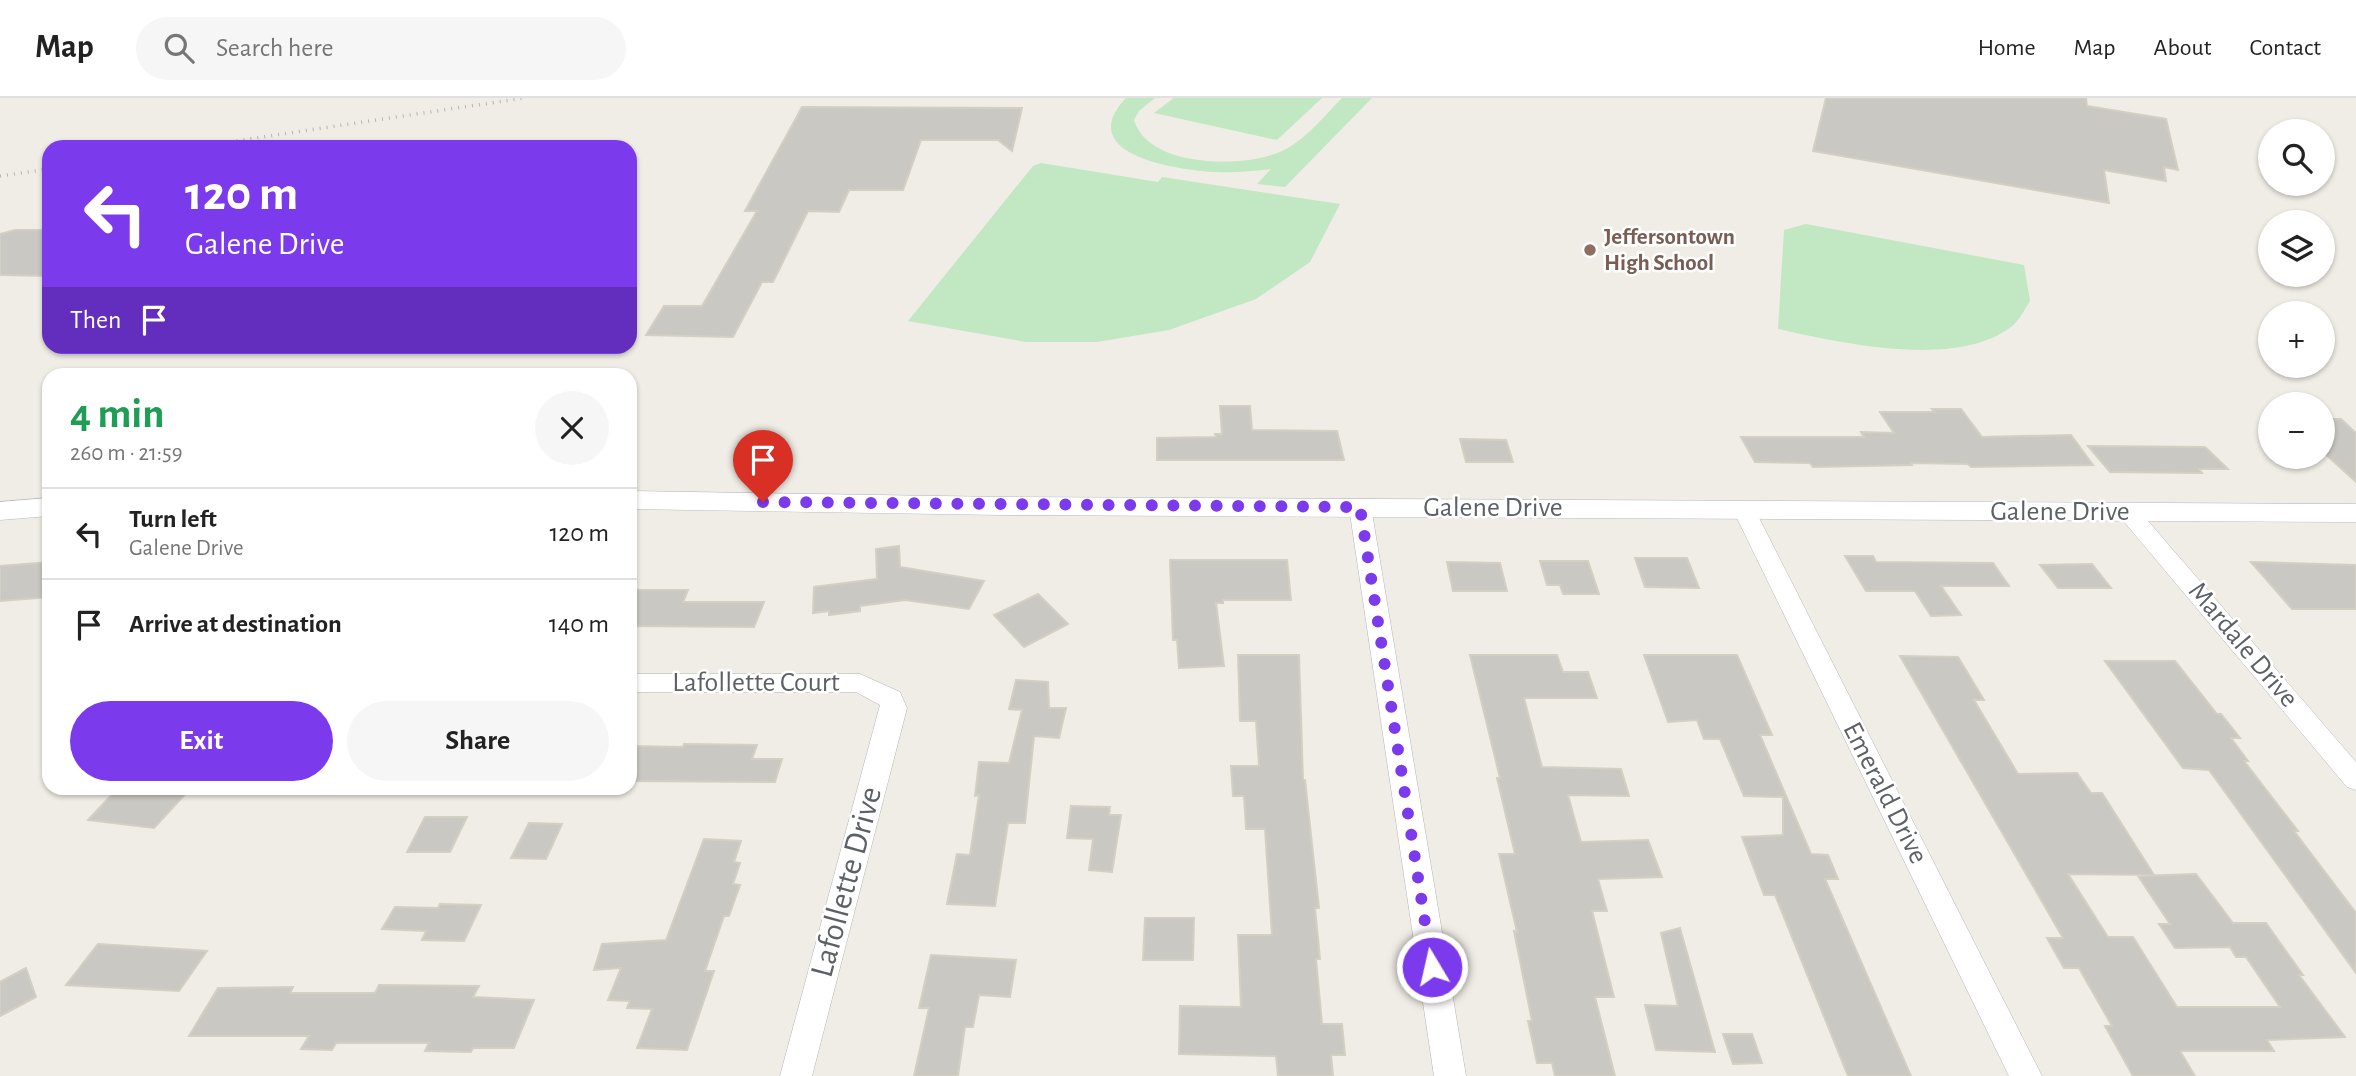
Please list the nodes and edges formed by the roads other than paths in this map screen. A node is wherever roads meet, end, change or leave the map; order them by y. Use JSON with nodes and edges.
{"nodes":[{"id":1,"x":637,"y":500,"type":"edge"},
{"id":2,"x":1360,"y":507,"type":"junction"},
{"id":3,"x":42,"y":508,"type":"edge"},
{"id":4,"x":1744,"y":510,"type":"junction"},
{"id":5,"x":0,"y":511,"type":"edge"},
{"id":6,"x":2128,"y":512,"type":"junction"},
{"id":7,"x":2356,"y":513,"type":"edge"},
{"id":8,"x":637,"y":683,"type":"edge"},
{"id":9,"x":881,"y":693,"type":"joint"},
{"id":10,"x":2356,"y":780,"type":"edge"},
{"id":11,"x":796,"y":1076,"type":"edge"},
{"id":12,"x":1450,"y":1076,"type":"edge"},
{"id":13,"x":2026,"y":1076,"type":"edge"}],
"edges":[{"from":1,"to":2,"type":"street","name":"Galene Drive"},
{"from":2,"to":4,"type":"street","name":"Galene Drive"},
{"from":2,"to":12,"type":"street"},
{"from":3,"to":5,"type":"street"},
{"from":4,"to":6,"type":"street","name":"Galene Drive"},
{"from":4,"to":13,"type":"street","name":"Emerald Drive"},
{"from":6,"to":7,"type":"street","name":"Galene Drive"},
{"from":6,"to":10,"type":"street","name":"Mardale Drive"},
{"from":8,"to":9,"type":"street","name":"Lafollette Court"},
{"from":9,"to":11,"type":"street","name":"Lafollette Drive"}]}
